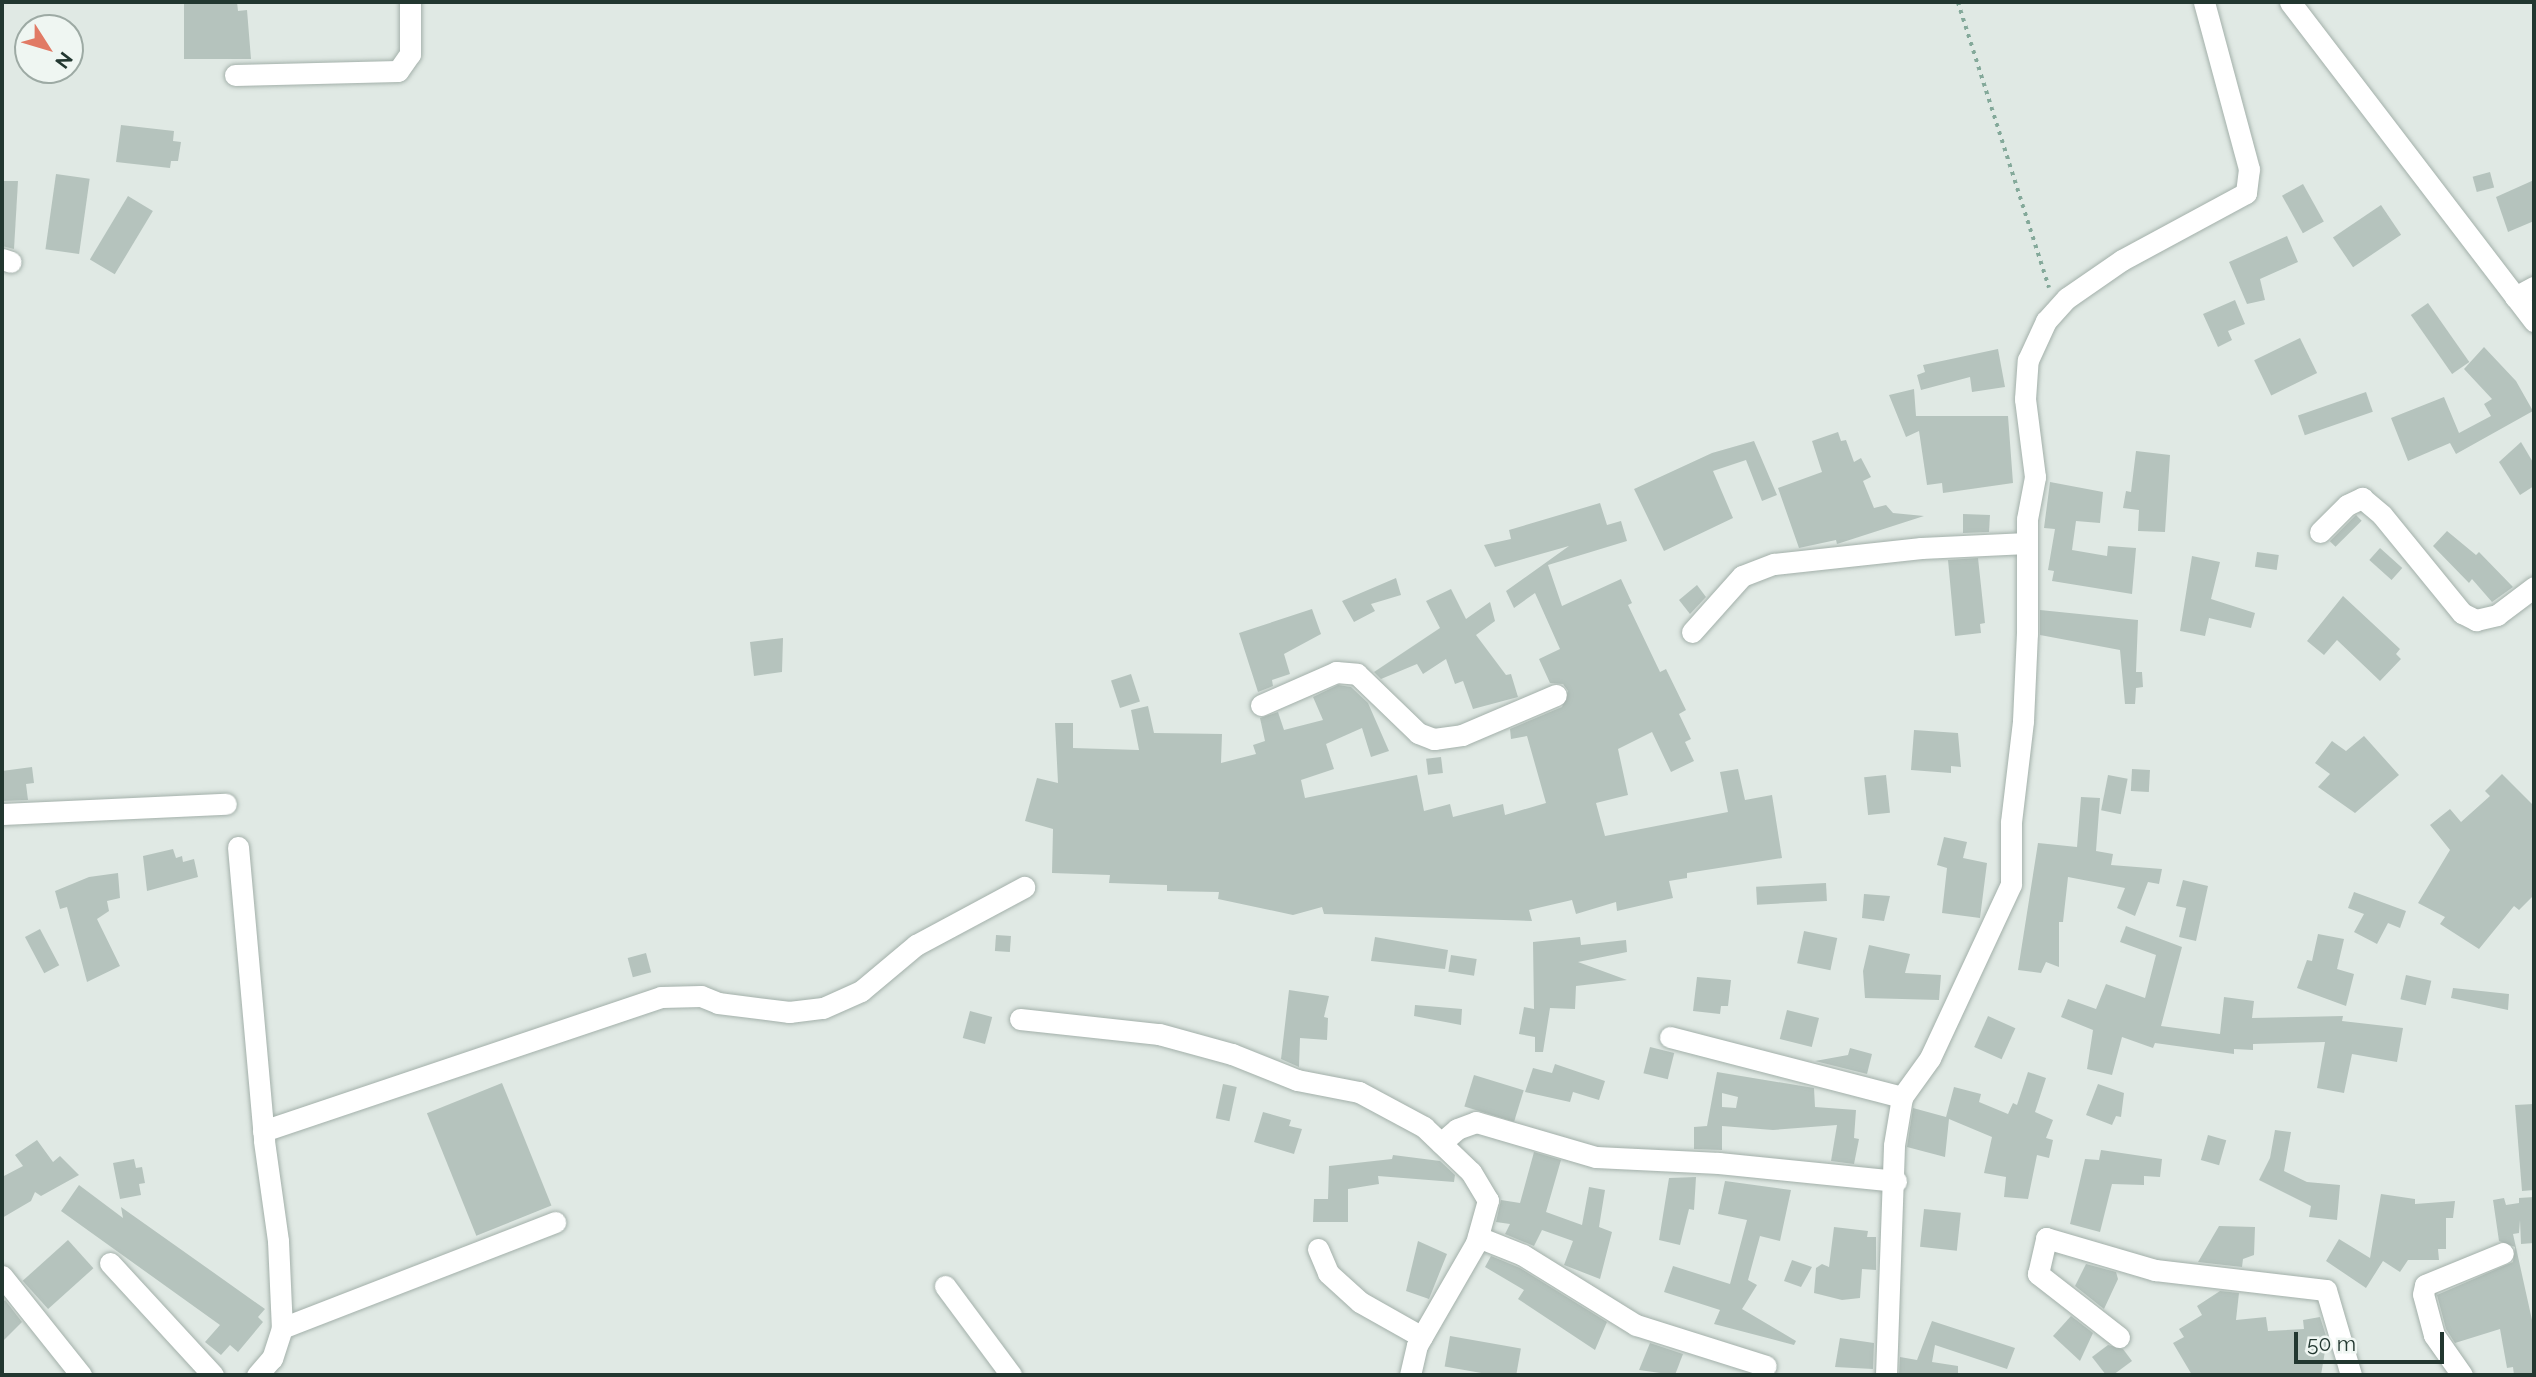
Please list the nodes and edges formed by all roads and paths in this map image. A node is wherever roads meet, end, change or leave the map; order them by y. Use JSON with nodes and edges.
{"nodes":[{"id":1,"x":410,"y":2,"type":"edge"},
{"id":2,"x":1958,"y":2,"type":"edge"},
{"id":3,"x":2204,"y":2,"type":"edge"},
{"id":4,"x":2290,"y":2,"type":"edge"},
{"id":5,"x":235,"y":75,"type":"dead end"},
{"id":6,"x":2525,"y":292,"type":"edge"},
{"id":7,"x":2056,"y":310,"type":"junction"},
{"id":8,"x":2534,"y":321,"type":"edge"},
{"id":9,"x":2320,"y":532,"type":"dead end"},
{"id":10,"x":2027,"y":542,"type":"junction"},
{"id":11,"x":2534,"y":587,"type":"edge"},
{"id":12,"x":1692,"y":632,"type":"dead end"},
{"id":13,"x":1556,"y":695,"type":"dead end"},
{"id":14,"x":1261,"y":705,"type":"dead end"},
{"id":15,"x":226,"y":804,"type":"dead end"},
{"id":16,"x":2,"y":814,"type":"edge"},
{"id":17,"x":238,"y":847,"type":"dead end"},
{"id":18,"x":1024,"y":887,"type":"dead end"},
{"id":19,"x":1020,"y":1018,"type":"dead end"},
{"id":20,"x":1670,"y":1037,"type":"dead end"},
{"id":21,"x":1902,"y":1097,"type":"junction"},
{"id":22,"x":263,"y":1131,"type":"junction"},
{"id":23,"x":1441,"y":1143,"type":"junction"},
{"id":24,"x":1896,"y":1181,"type":"junction"},
{"id":25,"x":555,"y":1222,"type":"dead end"},
{"id":26,"x":1478,"y":1237,"type":"junction"},
{"id":27,"x":1318,"y":1249,"type":"dead end"},
{"id":28,"x":2503,"y":1253,"type":"dead end"},
{"id":29,"x":110,"y":1263,"type":"dead end"},
{"id":30,"x":2,"y":1276,"type":"edge"},
{"id":31,"x":945,"y":1286,"type":"dead end"},
{"id":32,"x":282,"y":1328,"type":"junction"},
{"id":33,"x":1422,"y":1337,"type":"junction"},
{"id":34,"x":2119,"y":1337,"type":"dead end"},
{"id":35,"x":1766,"y":1366,"type":"dead end"},
{"id":36,"x":81,"y":1375,"type":"edge"},
{"id":37,"x":213,"y":1375,"type":"edge"},
{"id":38,"x":257,"y":1375,"type":"edge"},
{"id":39,"x":1011,"y":1375,"type":"edge"},
{"id":40,"x":1409,"y":1375,"type":"edge"},
{"id":41,"x":1886,"y":1375,"type":"edge"},
{"id":42,"x":2351,"y":1375,"type":"edge"},
{"id":43,"x":2462,"y":1375,"type":"edge"}],
"edges":[{"from":1,"to":5,"type":"street"},
{"from":2,"to":7,"type":"path"},
{"from":3,"to":7,"type":"street"},
{"from":4,"to":6,"type":"street"},
{"from":6,"to":8,"type":"street"},
{"from":7,"to":10,"type":"street"},
{"from":9,"to":11,"type":"street"},
{"from":10,"to":12,"type":"street"},
{"from":10,"to":21,"type":"street"},
{"from":13,"to":14,"type":"street"},
{"from":15,"to":16,"type":"street"},
{"from":17,"to":22,"type":"street"},
{"from":18,"to":22,"type":"street"},
{"from":19,"to":23,"type":"street"},
{"from":20,"to":21,"type":"street"},
{"from":21,"to":24,"type":"street"},
{"from":22,"to":32,"type":"street"},
{"from":23,"to":24,"type":"street"},
{"from":23,"to":26,"type":"street"},
{"from":24,"to":41,"type":"street"},
{"from":25,"to":32,"type":"street"},
{"from":26,"to":33,"type":"street"},
{"from":26,"to":35,"type":"street"},
{"from":27,"to":33,"type":"street"},
{"from":28,"to":43,"type":"street"},
{"from":29,"to":37,"type":"street"},
{"from":30,"to":36,"type":"street"},
{"from":31,"to":39,"type":"street"},
{"from":32,"to":38,"type":"street"},
{"from":33,"to":40,"type":"street"},
{"from":34,"to":42,"type":"street"}]}
